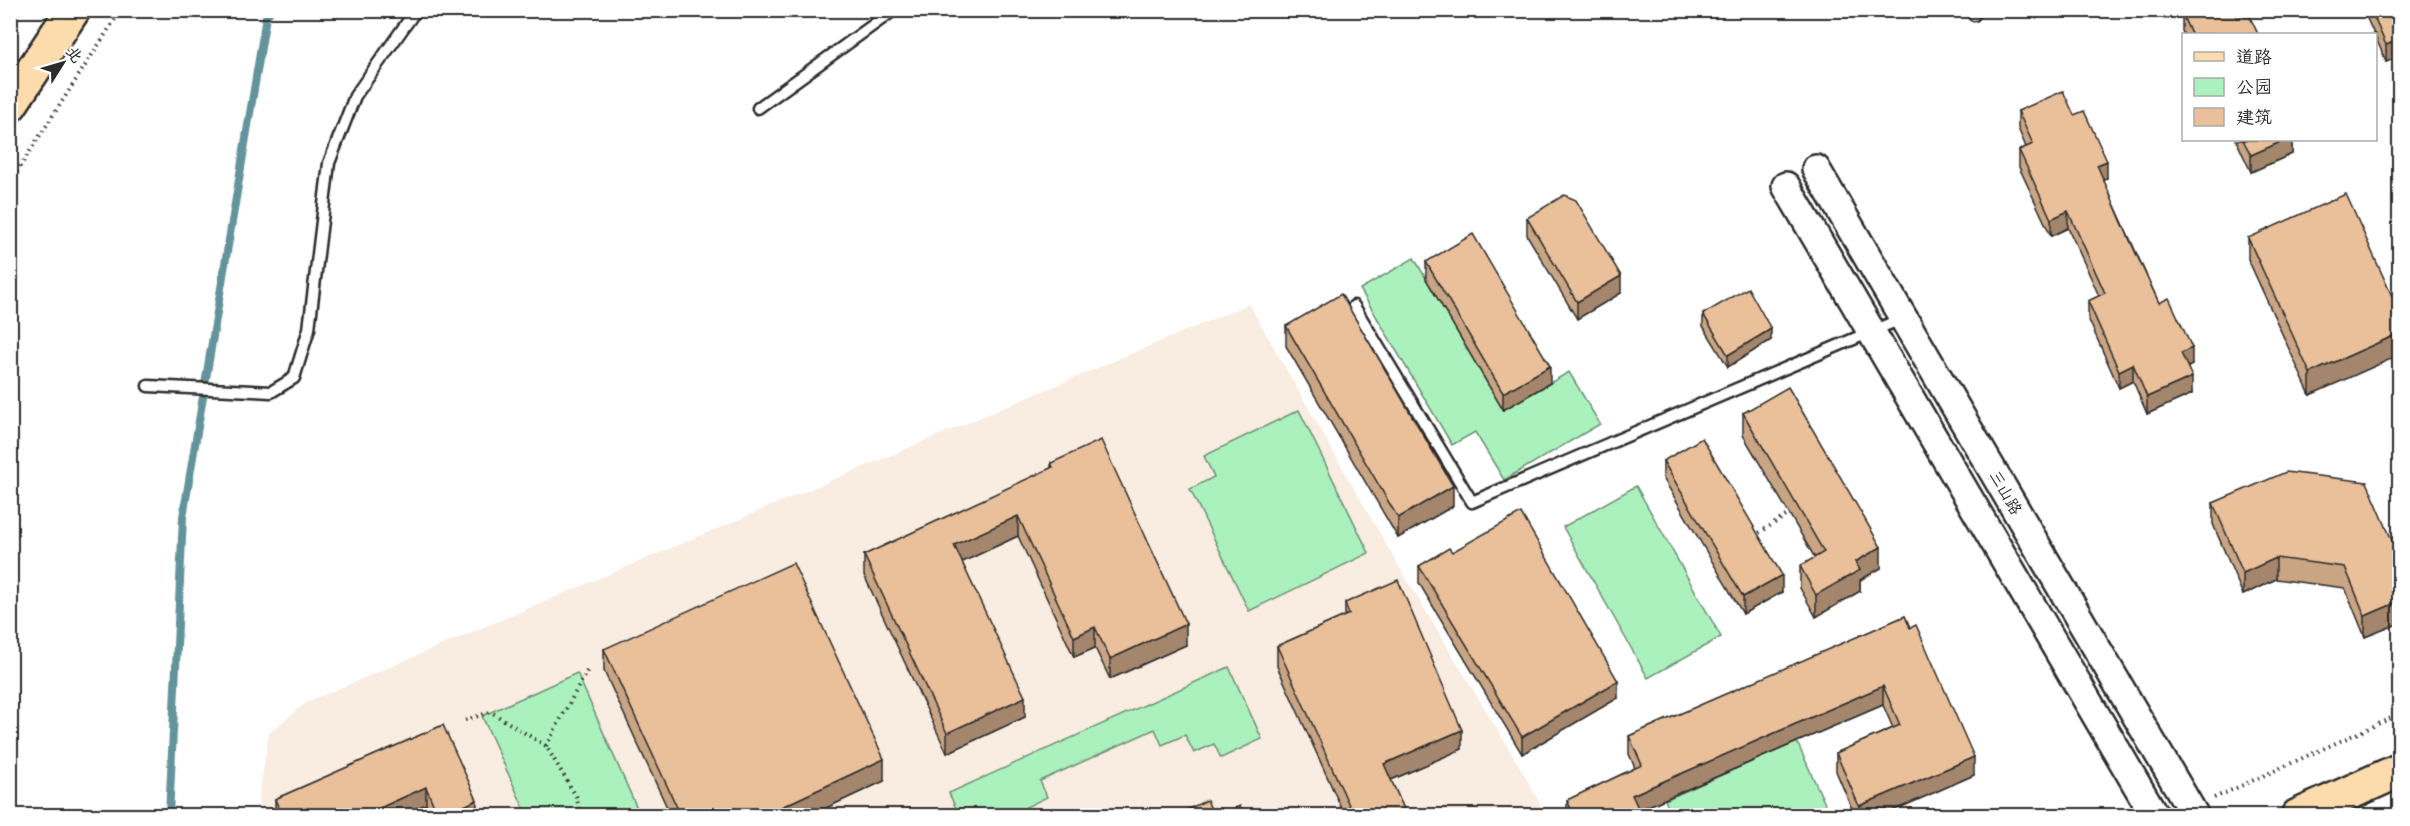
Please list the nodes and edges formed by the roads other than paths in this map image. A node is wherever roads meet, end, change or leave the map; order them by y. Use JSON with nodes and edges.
{"nodes":[{"id":1,"x":73,"y":10,"type":"edge"},
{"id":2,"x":416,"y":10,"type":"edge"},
{"id":3,"x":894,"y":10,"type":"edge"},
{"id":4,"x":10,"y":105,"type":"edge"},
{"id":5,"x":758,"y":108,"type":"dead end"},
{"id":6,"x":1816,"y":169,"type":"dead end"},
{"id":7,"x":1786,"y":186,"type":"dead end"},
{"id":8,"x":1354,"y":306,"type":"dead end"},
{"id":9,"x":1903,"y":318,"type":"junction"},
{"id":10,"x":1870,"y":330,"type":"junction"},
{"id":11,"x":148,"y":386,"type":"dead end"},
{"id":12,"x":2400,"y":770,"type":"edge"},
{"id":13,"x":2193,"y":812,"type":"edge"},
{"id":14,"x":2155,"y":816,"type":"edge"},
{"id":15,"x":2298,"y":816,"type":"edge"}],
"edges":[{"from":1,"to":4,"type":"main road"},
{"from":2,"to":11,"type":"lane"},
{"from":3,"to":5,"type":"lane"},
{"from":6,"to":9,"type":"street","name":"三山路"},
{"from":7,"to":10,"type":"street","name":"三山路"},
{"from":8,"to":10,"type":"lane"},
{"from":9,"to":10,"type":"lane"},
{"from":9,"to":13,"type":"street","name":"三山路"},
{"from":10,"to":14,"type":"street","name":"三山路"},
{"from":12,"to":15,"type":"main road"}]}
